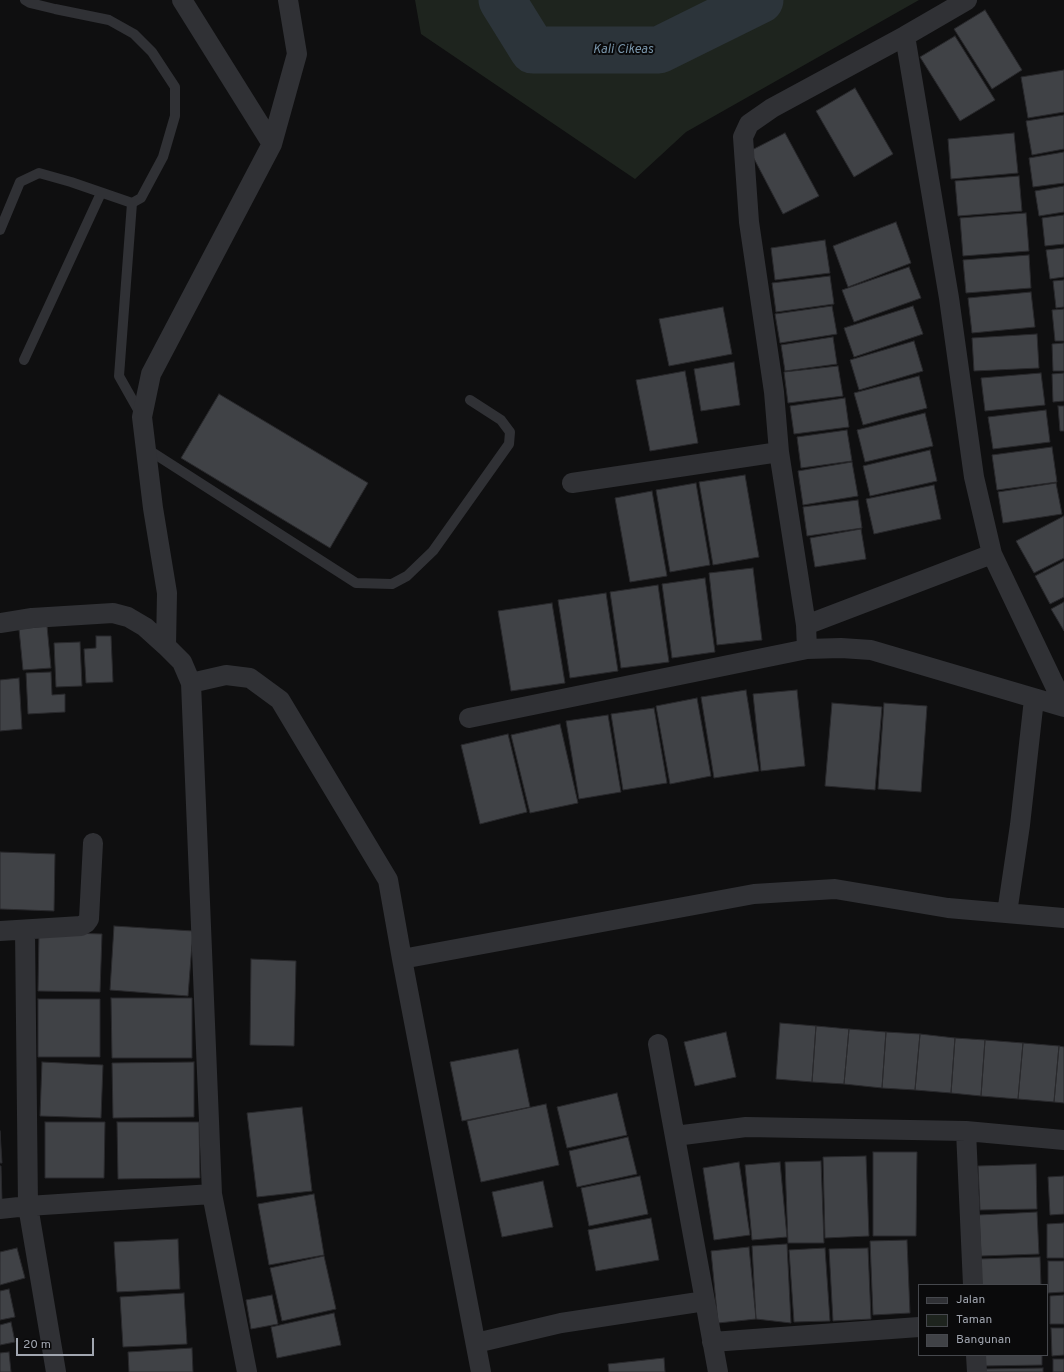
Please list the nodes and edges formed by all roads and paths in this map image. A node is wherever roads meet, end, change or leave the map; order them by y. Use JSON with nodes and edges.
{"nodes":[{"id":1,"x":25,"y":0,"type":"edge"},
{"id":2,"x":182,"y":0,"type":"edge"},
{"id":3,"x":288,"y":0,"type":"edge"},
{"id":4,"x":967,"y":0,"type":"edge"},
{"id":5,"x":905,"y":36,"type":"junction"},
{"id":6,"x":272,"y":144,"type":"junction"},
{"id":7,"x":101,"y":193,"type":"junction"},
{"id":8,"x":132,"y":203,"type":"junction"},
{"id":9,"x":0,"y":230,"type":"edge"},
{"id":10,"x":24,"y":360,"type":"dead end"},
{"id":11,"x":470,"y":400,"type":"dead end"},
{"id":12,"x":142,"y":417,"type":"junction"},
{"id":13,"x":145,"y":448,"type":"junction"},
{"id":14,"x":779,"y":452,"type":"junction"},
{"id":15,"x":572,"y":483,"type":"dead end"},
{"id":16,"x":992,"y":554,"type":"junction"},
{"id":17,"x":0,"y":623,"type":"edge"},
{"id":18,"x":806,"y":625,"type":"junction"},
{"id":19,"x":166,"y":646,"type":"junction"},
{"id":20,"x":807,"y":649,"type":"junction"},
{"id":21,"x":191,"y":683,"type":"junction"},
{"id":22,"x":1034,"y":699,"type":"junction"},
{"id":23,"x":1064,"y":706,"type":"edge"},
{"id":24,"x":469,"y":718,"type":"dead end"},
{"id":25,"x":93,"y":843,"type":"dead end"},
{"id":26,"x":1007,"y":913,"type":"junction"},
{"id":27,"x":1064,"y":918,"type":"edge"},
{"id":28,"x":25,"y":930,"type":"junction"},
{"id":29,"x":0,"y":931,"type":"edge"},
{"id":30,"x":402,"y":959,"type":"junction"},
{"id":31,"x":658,"y":1044,"type":"dead end"},
{"id":32,"x":966,"y":1132,"type":"junction"},
{"id":33,"x":675,"y":1136,"type":"junction"},
{"id":34,"x":1064,"y":1140,"type":"edge"},
{"id":35,"x":212,"y":1194,"type":"junction"},
{"id":36,"x":28,"y":1206,"type":"junction"},
{"id":37,"x":0,"y":1209,"type":"edge"},
{"id":38,"x":973,"y":1284,"type":"edge"},
{"id":39,"x":705,"y":1301,"type":"junction"},
{"id":40,"x":918,"y":1326,"type":"edge"},
{"id":41,"x":712,"y":1342,"type":"junction"},
{"id":42,"x":476,"y":1343,"type":"junction"},
{"id":43,"x":976,"y":1356,"type":"edge"},
{"id":44,"x":56,"y":1372,"type":"edge"},
{"id":45,"x":247,"y":1372,"type":"edge"},
{"id":46,"x":481,"y":1372,"type":"edge"},
{"id":47,"x":718,"y":1372,"type":"edge"},
{"id":48,"x":977,"y":1372,"type":"edge"}],
"edges":[{"from":1,"to":8,"type":"lane"},
{"from":2,"to":6,"type":"street"},
{"from":3,"to":6,"type":"street"},
{"from":4,"to":5,"type":"street"},
{"from":5,"to":14,"type":"street"},
{"from":5,"to":16,"type":"street"},
{"from":6,"to":12,"type":"street"},
{"from":7,"to":8,"type":"lane"},
{"from":7,"to":9,"type":"lane"},
{"from":7,"to":10,"type":"lane"},
{"from":8,"to":12,"type":"lane"},
{"from":11,"to":13,"type":"lane"},
{"from":12,"to":13,"type":"street"},
{"from":13,"to":19,"type":"street"},
{"from":14,"to":15,"type":"street"},
{"from":14,"to":18,"type":"street"},
{"from":16,"to":18,"type":"street"},
{"from":16,"to":23,"type":"street"},
{"from":17,"to":19,"type":"street"},
{"from":18,"to":20,"type":"street"},
{"from":19,"to":21,"type":"street"},
{"from":20,"to":22,"type":"street"},
{"from":20,"to":24,"type":"street"},
{"from":21,"to":30,"type":"street"},
{"from":21,"to":35,"type":"street"},
{"from":22,"to":23,"type":"street"},
{"from":22,"to":26,"type":"street"},
{"from":25,"to":28,"type":"street"},
{"from":26,"to":27,"type":"street"},
{"from":26,"to":30,"type":"street"},
{"from":28,"to":29,"type":"street"},
{"from":28,"to":36,"type":"street"},
{"from":30,"to":42,"type":"street"},
{"from":31,"to":33,"type":"street"},
{"from":32,"to":33,"type":"street"},
{"from":32,"to":34,"type":"street"},
{"from":32,"to":38,"type":"street"},
{"from":33,"to":39,"type":"street"},
{"from":35,"to":36,"type":"street"},
{"from":35,"to":45,"type":"street"},
{"from":36,"to":37,"type":"street"},
{"from":36,"to":44,"type":"street"},
{"from":39,"to":41,"type":"street"},
{"from":39,"to":42,"type":"street"},
{"from":40,"to":41,"type":"street"},
{"from":41,"to":47,"type":"street"},
{"from":42,"to":46,"type":"street"},
{"from":43,"to":48,"type":"street"}]}
